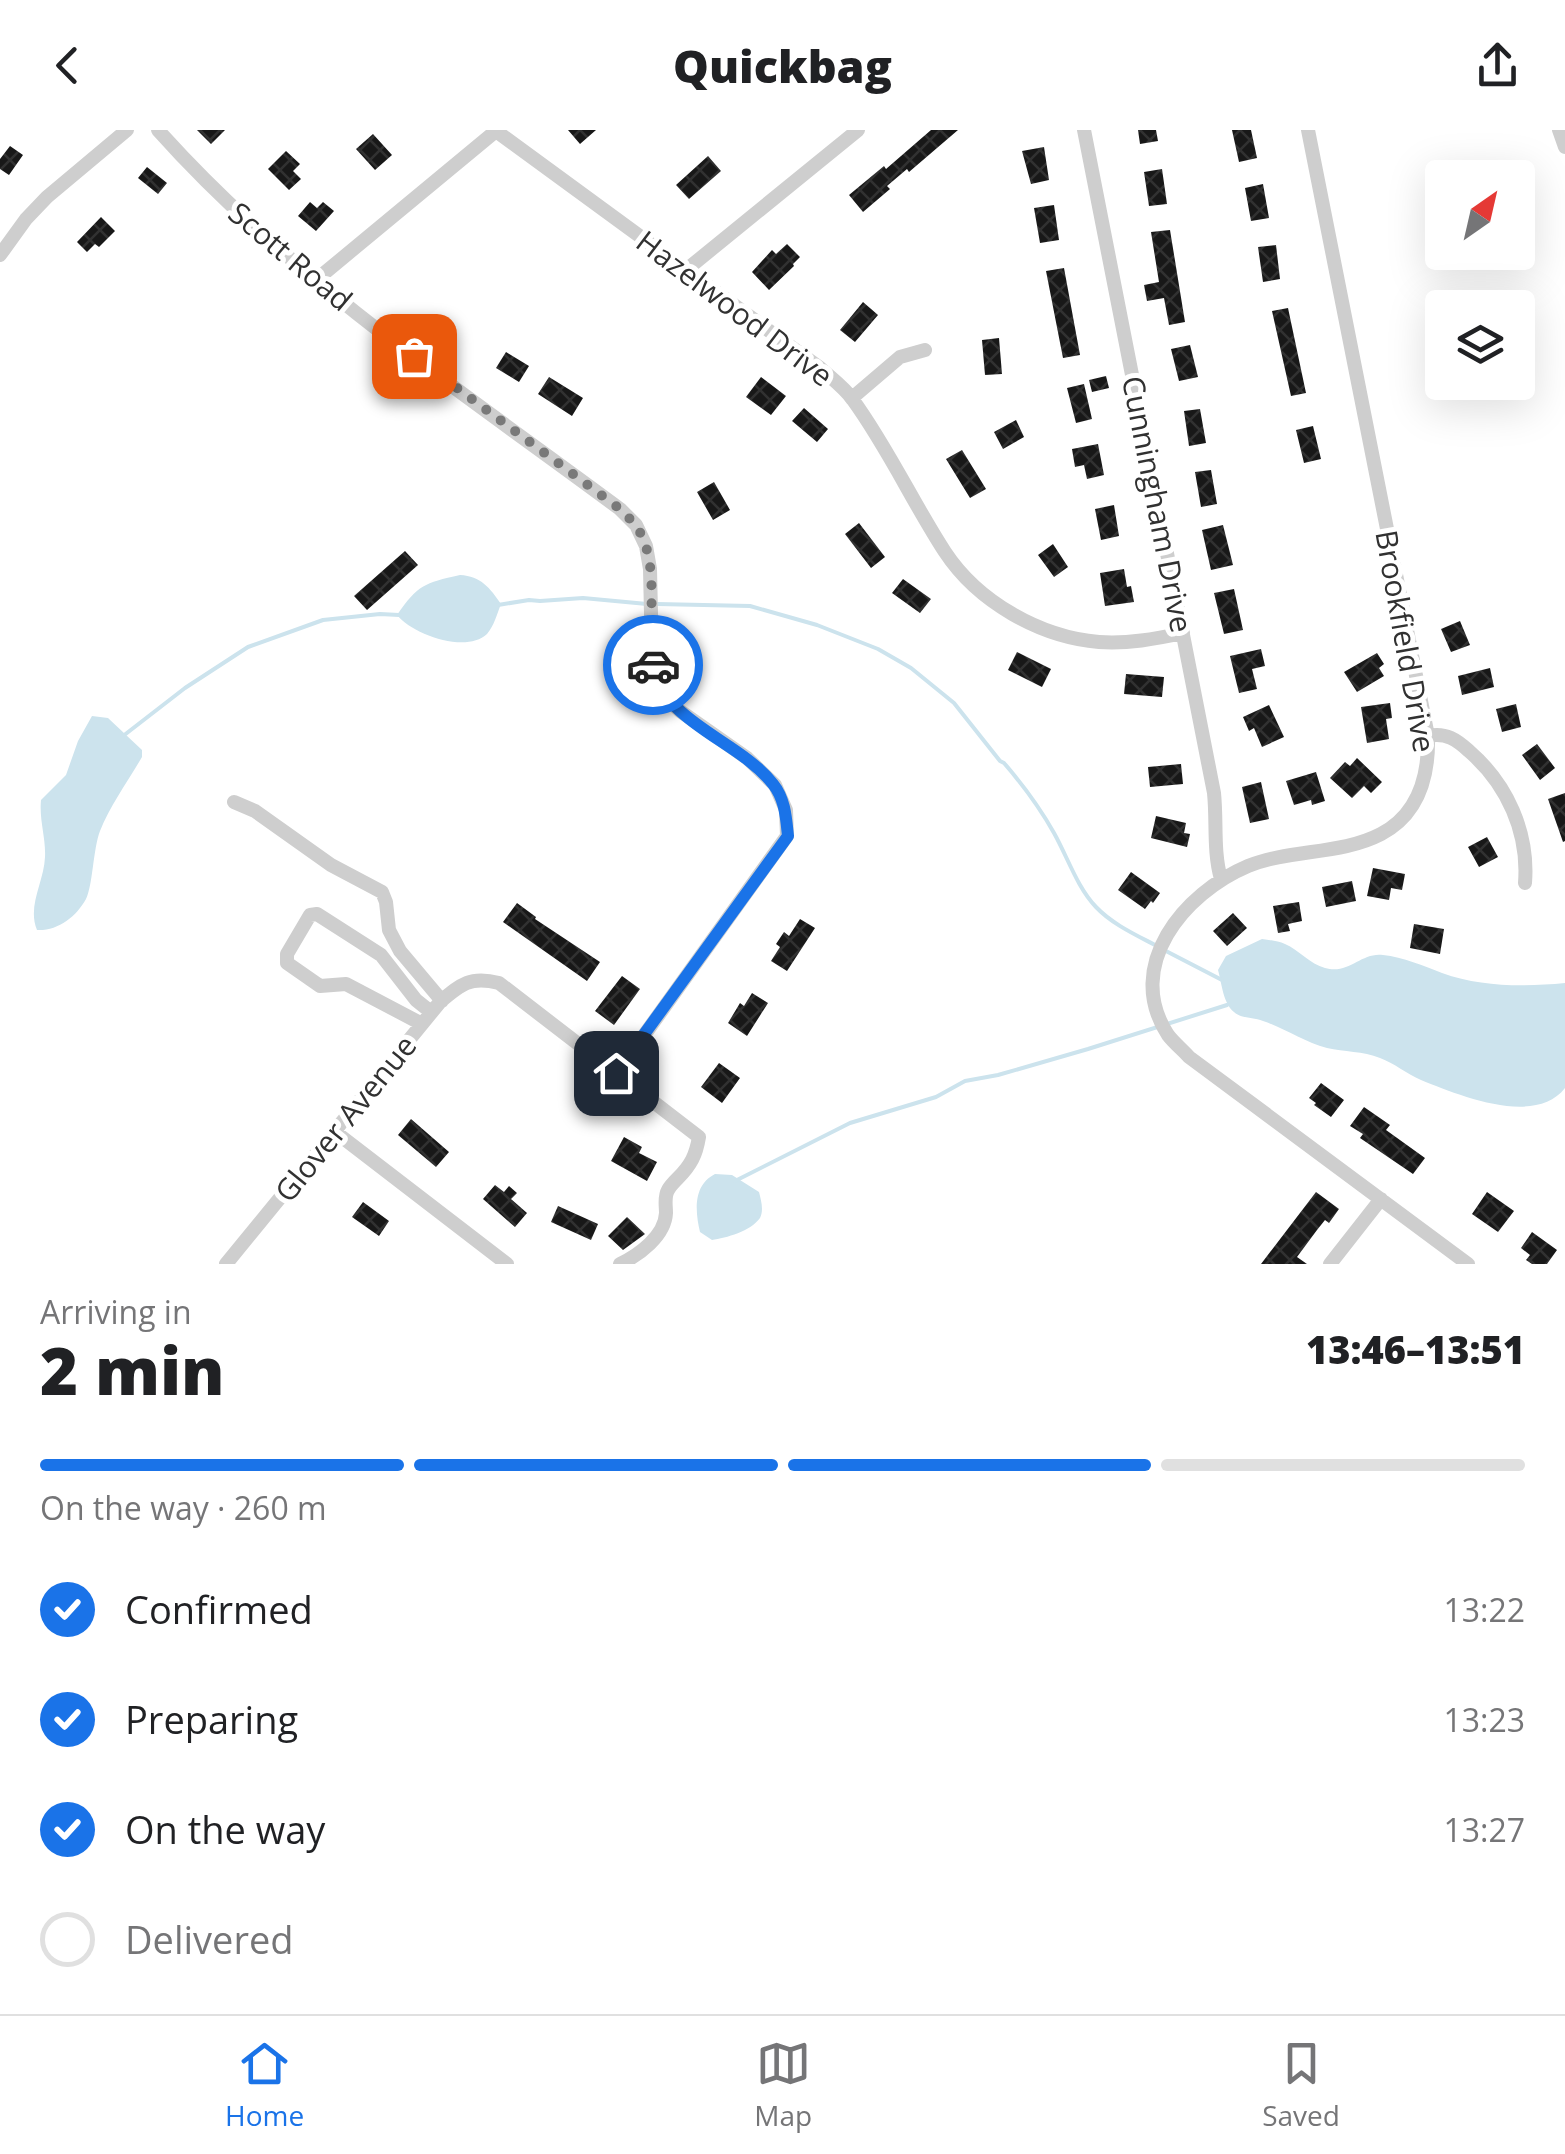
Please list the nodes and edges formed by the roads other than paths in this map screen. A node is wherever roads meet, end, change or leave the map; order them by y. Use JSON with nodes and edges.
{"nodes":[{"id":1,"x":158,"y":130,"type":"edge"},
{"id":2,"x":858,"y":130,"type":"edge"},
{"id":3,"x":1084,"y":130,"type":"edge"},
{"id":4,"x":1308,"y":130,"type":"edge"},
{"id":5,"x":1559,"y":130,"type":"edge"},
{"id":6,"x":122,"y":131,"type":"edge"},
{"id":7,"x":496,"y":131,"type":"edge"},
{"id":8,"x":1565,"y":148,"type":"edge"},
{"id":9,"x":0,"y":255,"type":"edge"},
{"id":10,"x":686,"y":270,"type":"junction"},
{"id":11,"x":316,"y":280,"type":"junction"},
{"id":12,"x":924,"y":350,"type":"dead end"},
{"id":13,"x":852,"y":398,"type":"junction"},
{"id":14,"x":1183,"y":633,"type":"junction"},
{"id":15,"x":1428,"y":736,"type":"junction"},
{"id":16,"x":234,"y":802,"type":"dead end"},
{"id":17,"x":1221,"y":879,"type":"junction"},
{"id":18,"x":1526,"y":882,"type":"dead end"},
{"id":19,"x":432,"y":1012,"type":"junction"},
{"id":20,"x":616,"y":1073,"type":"junction"},
{"id":21,"x":334,"y":1131,"type":"junction"},
{"id":22,"x":1381,"y":1199,"type":"junction"},
{"id":23,"x":226,"y":1264,"type":"edge"},
{"id":24,"x":507,"y":1264,"type":"edge"},
{"id":25,"x":620,"y":1264,"type":"edge"},
{"id":26,"x":1330,"y":1264,"type":"edge"},
{"id":27,"x":1468,"y":1264,"type":"edge"}],
"edges":[{"from":1,"to":11,"type":"street","name":"Scott Road"},
{"from":2,"to":10,"type":"street"},
{"from":3,"to":14,"type":"street","name":"Cunningham Drive"},
{"from":4,"to":15,"type":"street","name":"Brookfield Drive"},
{"from":5,"to":8,"type":"street"},
{"from":6,"to":9,"type":"street"},
{"from":7,"to":10,"type":"street","name":"Hazelwood Drive"},
{"from":7,"to":11,"type":"street"},
{"from":10,"to":13,"type":"street","name":"Hazelwood Drive"},
{"from":11,"to":20,"type":"street","name":"Scott Road"},
{"from":12,"to":13,"type":"street"},
{"from":13,"to":14,"type":"street","name":"Hazelwood Drive"},
{"from":14,"to":17,"type":"street","name":"Cunningham Drive"},
{"from":15,"to":17,"type":"street","name":"Brookfield Drive"},
{"from":15,"to":18,"type":"street"},
{"from":16,"to":19,"type":"street"},
{"from":17,"to":22,"type":"street","name":"Brookfield Drive"},
{"from":19,"to":19,"type":"street"},
{"from":19,"to":20,"type":"street","name":"Glover Avenue"},
{"from":19,"to":21,"type":"street","name":"Glover Avenue"},
{"from":20,"to":25,"type":"street"},
{"from":21,"to":23,"type":"street","name":"Glover Avenue"},
{"from":21,"to":24,"type":"street"},
{"from":22,"to":26,"type":"street"},
{"from":22,"to":27,"type":"street","name":"Brookfield Drive"}]}
